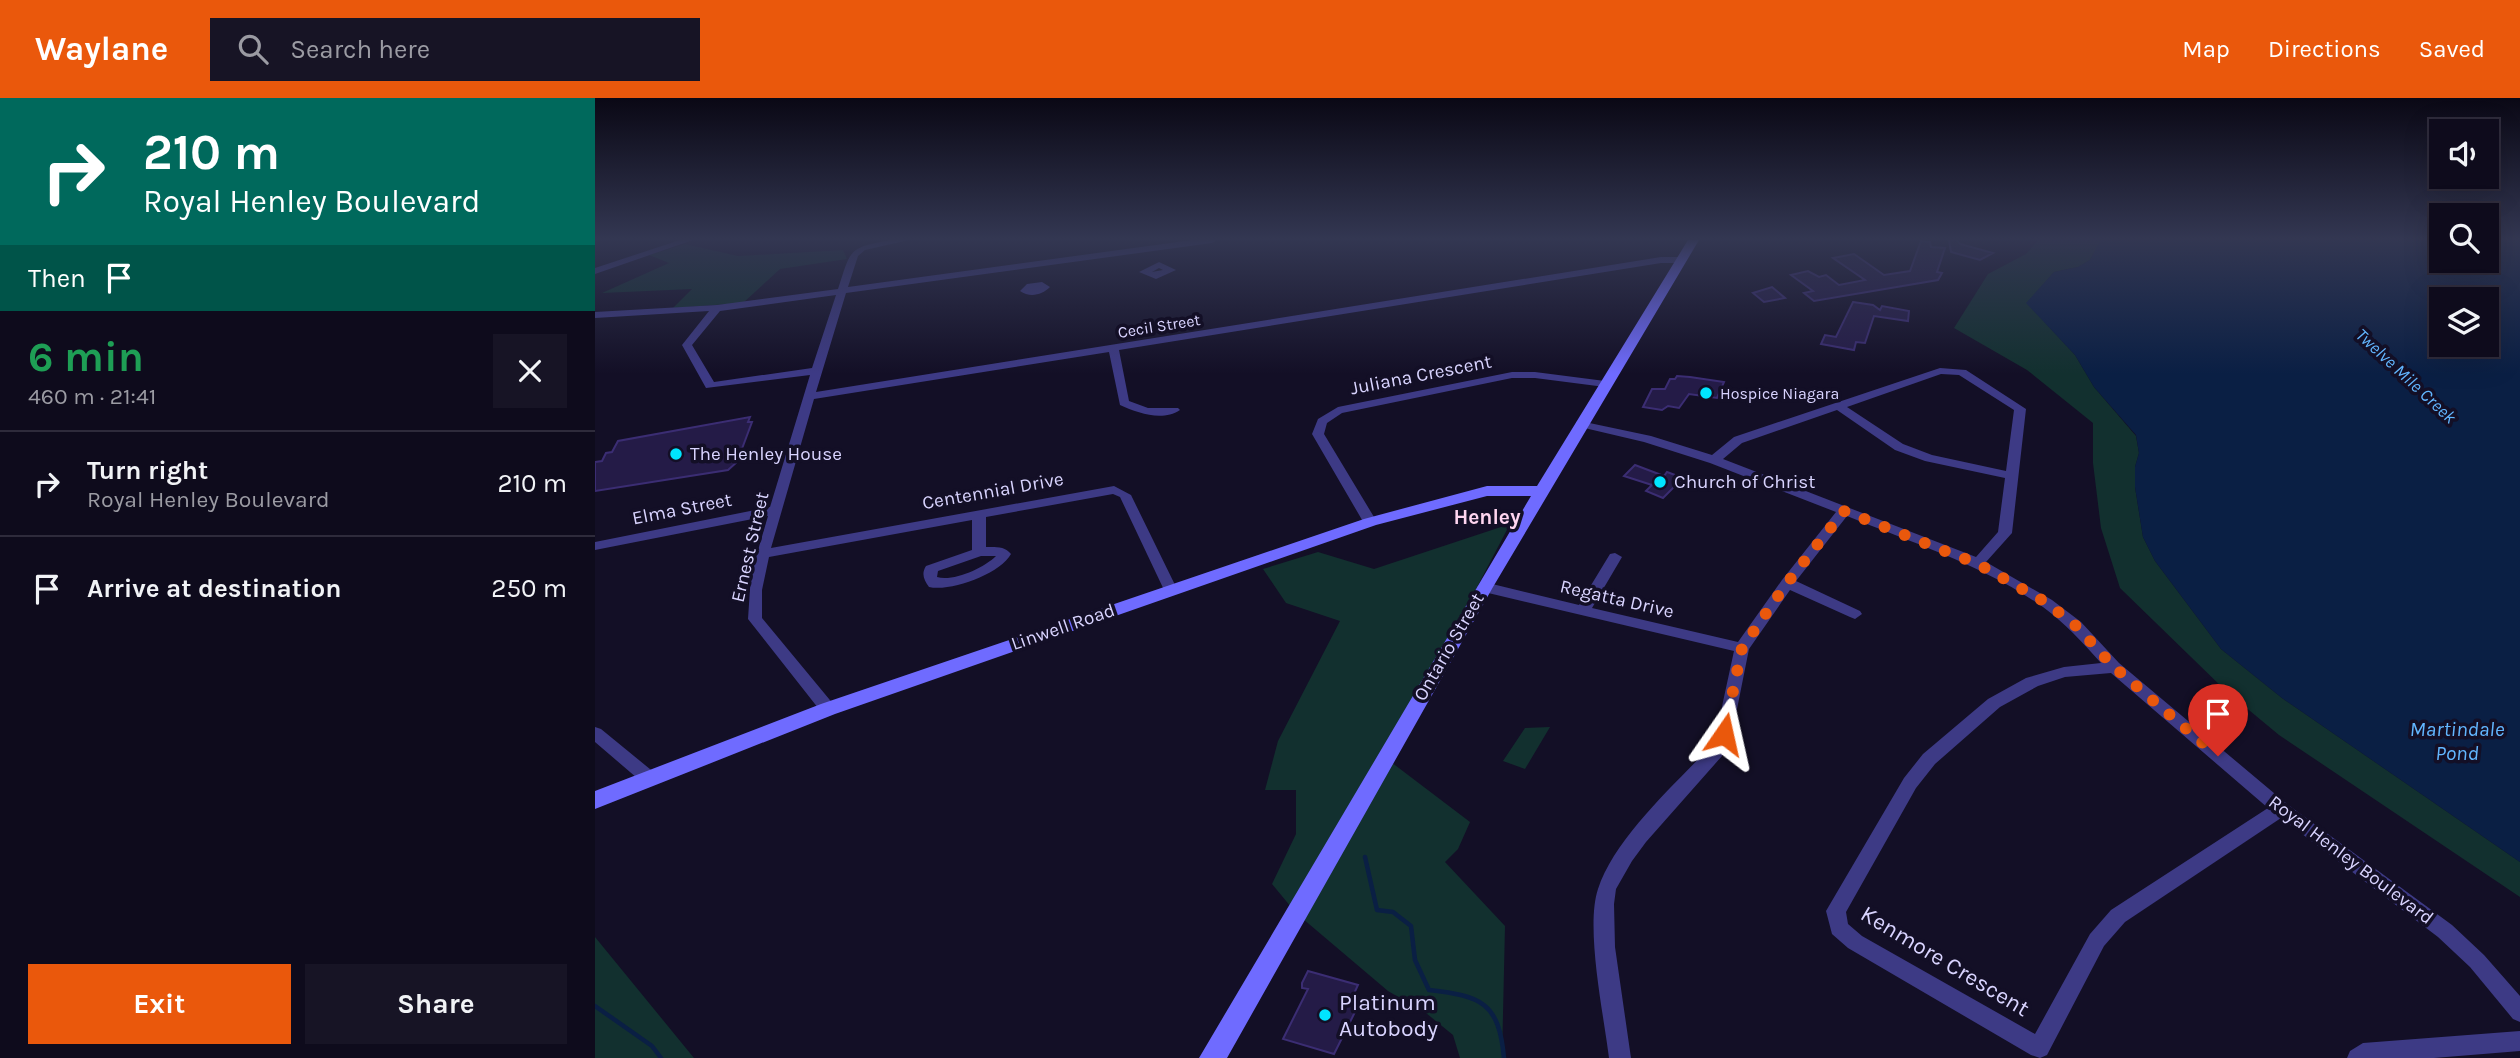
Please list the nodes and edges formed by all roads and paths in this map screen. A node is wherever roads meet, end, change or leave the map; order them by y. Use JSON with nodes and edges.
{"nodes":[{"id":1,"x":844,"y":285,"type":"edge"},
{"id":2,"x":898,"y":285,"type":"edge"},
{"id":3,"x":1509,"y":285,"type":"edge"},
{"id":4,"x":1666,"y":285,"type":"edge"},
{"id":5,"x":841,"y":293,"type":"junction"},
{"id":6,"x":717,"y":308,"type":"junction"},
{"id":7,"x":595,"y":315,"type":"edge"},
{"id":8,"x":1114,"y":349,"type":"junction"},
{"id":9,"x":816,"y":371,"type":"junction"},
{"id":10,"x":1605,"y":384,"type":"junction"},
{"id":11,"x":808,"y":397,"type":"junction"},
{"id":12,"x":1838,"y":406,"type":"junction"},
{"id":13,"x":1174,"y":410,"type":"dead end"},
{"id":14,"x":1580,"y":424,"type":"junction"},
{"id":15,"x":1714,"y":460,"type":"junction"},
{"id":16,"x":2014,"y":477,"type":"junction"},
{"id":17,"x":1541,"y":491,"type":"junction"},
{"id":18,"x":777,"y":510,"type":"junction"},
{"id":19,"x":1844,"y":511,"type":"junction"},
{"id":20,"x":979,"y":513,"type":"junction"},
{"id":21,"x":1370,"y":522,"type":"junction"},
{"id":22,"x":595,"y":546,"type":"edge"},
{"id":23,"x":979,"y":552,"type":"junction"},
{"id":24,"x":764,"y":554,"type":"junction"},
{"id":25,"x":1615,"y":556,"type":"dead end"},
{"id":26,"x":1978,"y":564,"type":"junction"},
{"id":27,"x":1787,"y":583,"type":"junction"},
{"id":28,"x":1484,"y":587,"type":"junction"},
{"id":29,"x":1170,"y":589,"type":"junction"},
{"id":30,"x":1583,"y":610,"type":"junction"},
{"id":31,"x":1855,"y":614,"type":"dead end"},
{"id":32,"x":1742,"y":648,"type":"junction"},
{"id":33,"x":2114,"y":667,"type":"junction"},
{"id":34,"x":828,"y":709,"type":"junction"},
{"id":35,"x":595,"y":733,"type":"edge"},
{"id":36,"x":650,"y":779,"type":"junction"},
{"id":37,"x":595,"y":800,"type":"edge"},
{"id":38,"x":2281,"y":809,"type":"junction"},
{"id":39,"x":2520,"y":1012,"type":"edge"},
{"id":40,"x":2520,"y":1041,"type":"edge"},
{"id":41,"x":1212,"y":1058,"type":"edge"},
{"id":42,"x":1620,"y":1058,"type":"edge"},
{"id":43,"x":2358,"y":1058,"type":"edge"}],
"edges":[{"from":1,"to":5,"type":"street","name":"Ernest Street"},
{"from":2,"to":5,"type":"street"},
{"from":3,"to":8,"type":"street","name":"Cecil Street"},
{"from":4,"to":10,"type":"main road","name":"Ontario Street"},
{"from":5,"to":6,"type":"street"},
{"from":5,"to":9,"type":"street","name":"Ernest Street"},
{"from":6,"to":7,"type":"street"},
{"from":6,"to":9,"type":"street"},
{"from":8,"to":11,"type":"street","name":"Cecil Street"},
{"from":8,"to":13,"type":"street"},
{"from":9,"to":11,"type":"street","name":"Ernest Street"},
{"from":10,"to":14,"type":"main road","name":"Ontario Street"},
{"from":10,"to":21,"type":"street","name":"Juliana Crescent"},
{"from":11,"to":18,"type":"street","name":"Ernest Street"},
{"from":12,"to":15,"type":"street"},
{"from":12,"to":16,"type":"street"},
{"from":12,"to":16,"type":"street"},
{"from":14,"to":15,"type":"street","name":"Royal Henley Boulevard"},
{"from":14,"to":17,"type":"main road","name":"Ontario Street"},
{"from":15,"to":19,"type":"street","name":"Royal Henley Boulevard"},
{"from":16,"to":26,"type":"street"},
{"from":17,"to":21,"type":"main road","name":"Linwell Road"},
{"from":17,"to":28,"type":"main road","name":"Ontario Street"},
{"from":18,"to":22,"type":"street","name":"Elma Street"},
{"from":18,"to":24,"type":"street","name":"Ernest Street"},
{"from":19,"to":26,"type":"street","name":"Royal Henley Boulevard"},
{"from":19,"to":27,"type":"street"},
{"from":20,"to":23,"type":"street"},
{"from":20,"to":24,"type":"street","name":"Centennial Drive"},
{"from":20,"to":29,"type":"street","name":"Centennial Drive"},
{"from":21,"to":29,"type":"main road","name":"Linwell Road"},
{"from":23,"to":23,"type":"street"},
{"from":24,"to":34,"type":"street","name":"Ernest Street"},
{"from":25,"to":30,"type":"street"},
{"from":26,"to":33,"type":"street","name":"Royal Henley Boulevard"},
{"from":27,"to":31,"type":"street"},
{"from":27,"to":32,"type":"street"},
{"from":28,"to":30,"type":"street","name":"Regatta Drive"},
{"from":28,"to":41,"type":"main road","name":"Ontario Street"},
{"from":29,"to":34,"type":"main road","name":"Linwell Road"},
{"from":30,"to":32,"type":"street","name":"Regatta Drive"},
{"from":32,"to":42,"type":"street"},
{"from":33,"to":38,"type":"street","name":"Royal Henley Boulevard"},
{"from":33,"to":38,"type":"street","name":"Kenmore Crescent"},
{"from":34,"to":36,"type":"main road","name":"Linwell Road"},
{"from":35,"to":36,"type":"street"},
{"from":36,"to":37,"type":"main road","name":"Linwell Road"},
{"from":38,"to":39,"type":"street","name":"Royal Henley Boulevard"},
{"from":40,"to":43,"type":"street"}]}
